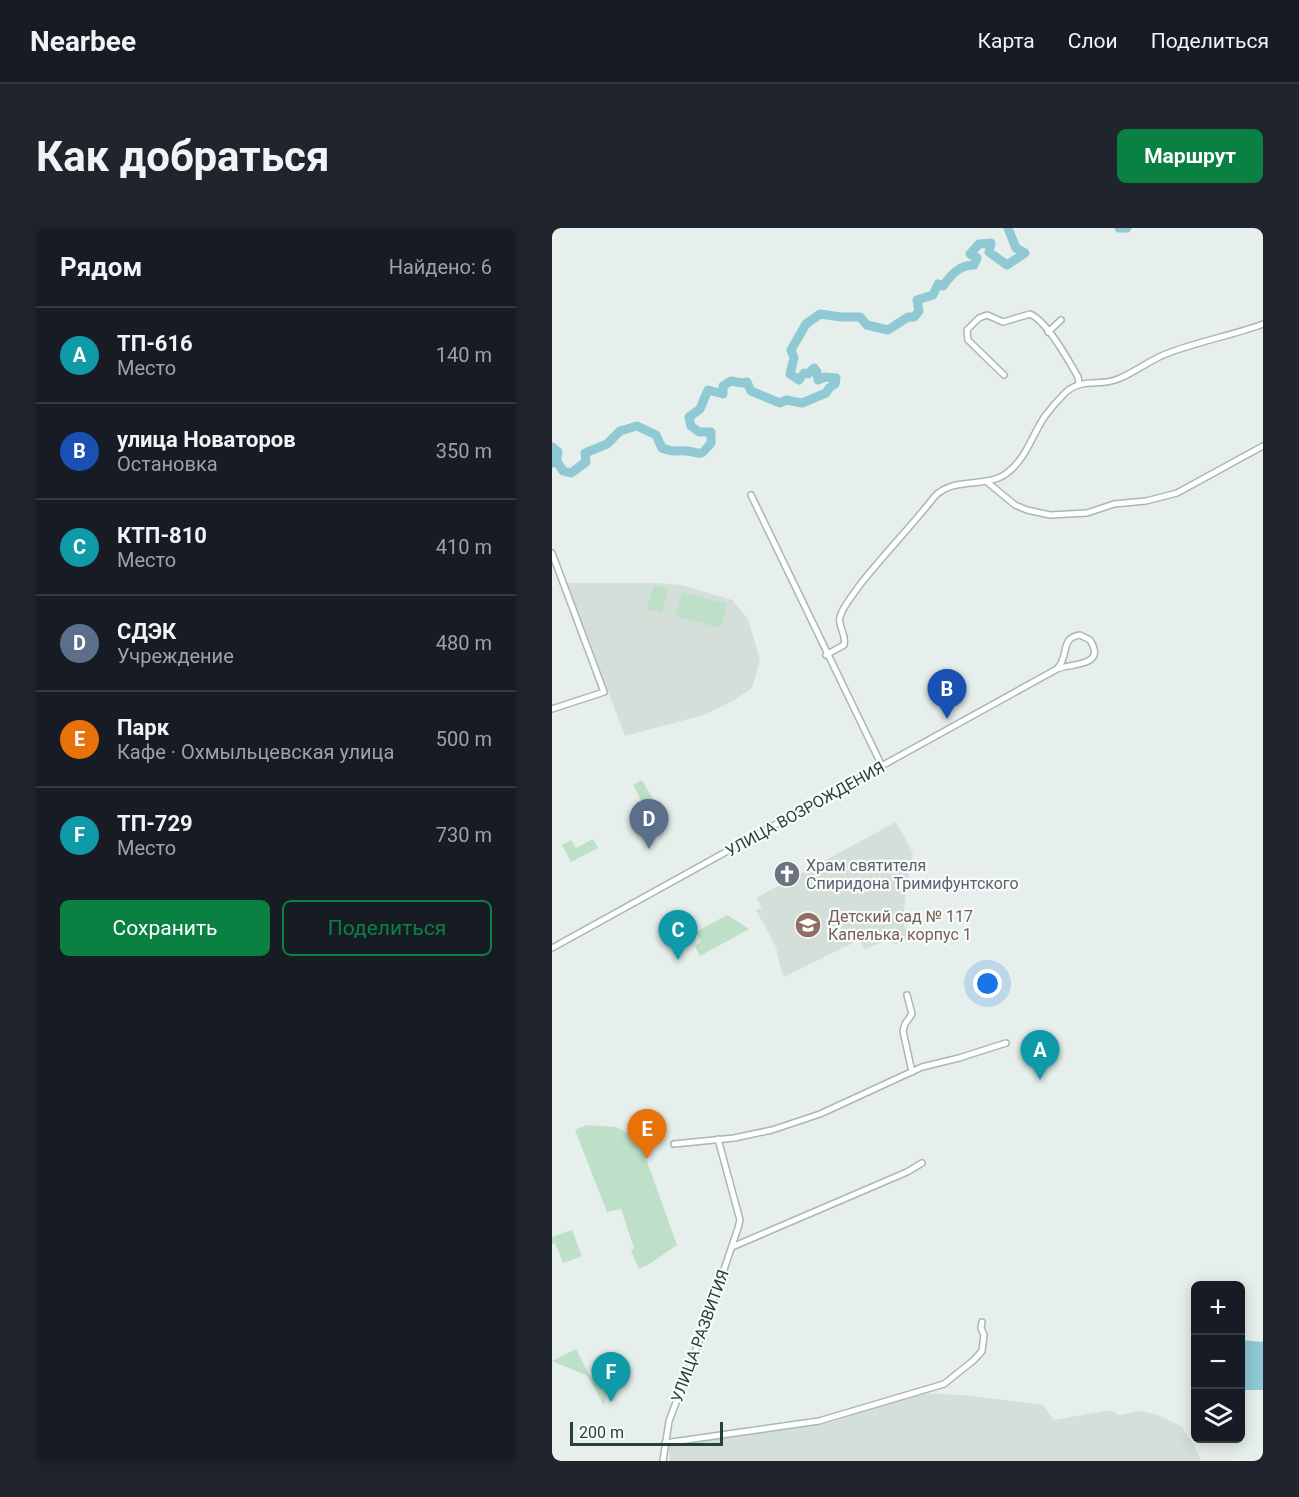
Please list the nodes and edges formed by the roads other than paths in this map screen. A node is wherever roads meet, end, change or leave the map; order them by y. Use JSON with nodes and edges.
{"nodes":[{"id":1,"x":1061,"y":320,"type":"dead end"},
{"id":2,"x":1263,"y":324,"type":"edge"},
{"id":3,"x":1048,"y":332,"type":"junction"},
{"id":4,"x":1004,"y":375,"type":"dead end"},
{"id":5,"x":1079,"y":383,"type":"junction"},
{"id":6,"x":1263,"y":446,"type":"edge"},
{"id":7,"x":986,"y":481,"type":"junction"},
{"id":8,"x":751,"y":495,"type":"dead end"},
{"id":9,"x":552,"y":553,"type":"edge"},
{"id":10,"x":826,"y":655,"type":"junction"},
{"id":11,"x":1057,"y":669,"type":"junction"},
{"id":12,"x":552,"y":709,"type":"edge"},
{"id":13,"x":882,"y":766,"type":"junction"},
{"id":14,"x":552,"y":948,"type":"edge"},
{"id":15,"x":908,"y":995,"type":"dead end"},
{"id":16,"x":1006,"y":1043,"type":"dead end"},
{"id":17,"x":912,"y":1072,"type":"junction"},
{"id":18,"x":718,"y":1139,"type":"junction"},
{"id":19,"x":674,"y":1144,"type":"dead end"},
{"id":20,"x":922,"y":1163,"type":"dead end"},
{"id":21,"x":732,"y":1247,"type":"junction"},
{"id":22,"x":982,"y":1322,"type":"dead end"},
{"id":23,"x":665,"y":1443,"type":"junction"},
{"id":24,"x":663,"y":1461,"type":"edge"}],
"edges":[{"from":1,"to":3,"type":"street"},
{"from":2,"to":5,"type":"street"},
{"from":3,"to":4,"type":"street"},
{"from":3,"to":5,"type":"street"},
{"from":5,"to":7,"type":"street"},
{"from":6,"to":7,"type":"street"},
{"from":7,"to":10,"type":"street"},
{"from":8,"to":10,"type":"street"},
{"from":9,"to":12,"type":"street"},
{"from":10,"to":13,"type":"street"},
{"from":11,"to":11,"type":"street","name":"УЛИЦА ВОЗРОЖДЕНИЯ"},
{"from":11,"to":13,"type":"street","name":"УЛИЦА ВОЗРОЖДЕНИЯ"},
{"from":13,"to":14,"type":"street","name":"УЛИЦА ВОЗРОЖДЕНИЯ"},
{"from":15,"to":17,"type":"street"},
{"from":16,"to":17,"type":"street"},
{"from":17,"to":18,"type":"street"},
{"from":18,"to":19,"type":"street"},
{"from":18,"to":21,"type":"street","name":"УЛИЦА РАЗВИТИЯ"},
{"from":20,"to":21,"type":"street"},
{"from":21,"to":23,"type":"street","name":"УЛИЦА РАЗВИТИЯ"},
{"from":22,"to":23,"type":"street"},
{"from":23,"to":24,"type":"street","name":"УЛИЦА РАЗВИТИЯ"}]}
